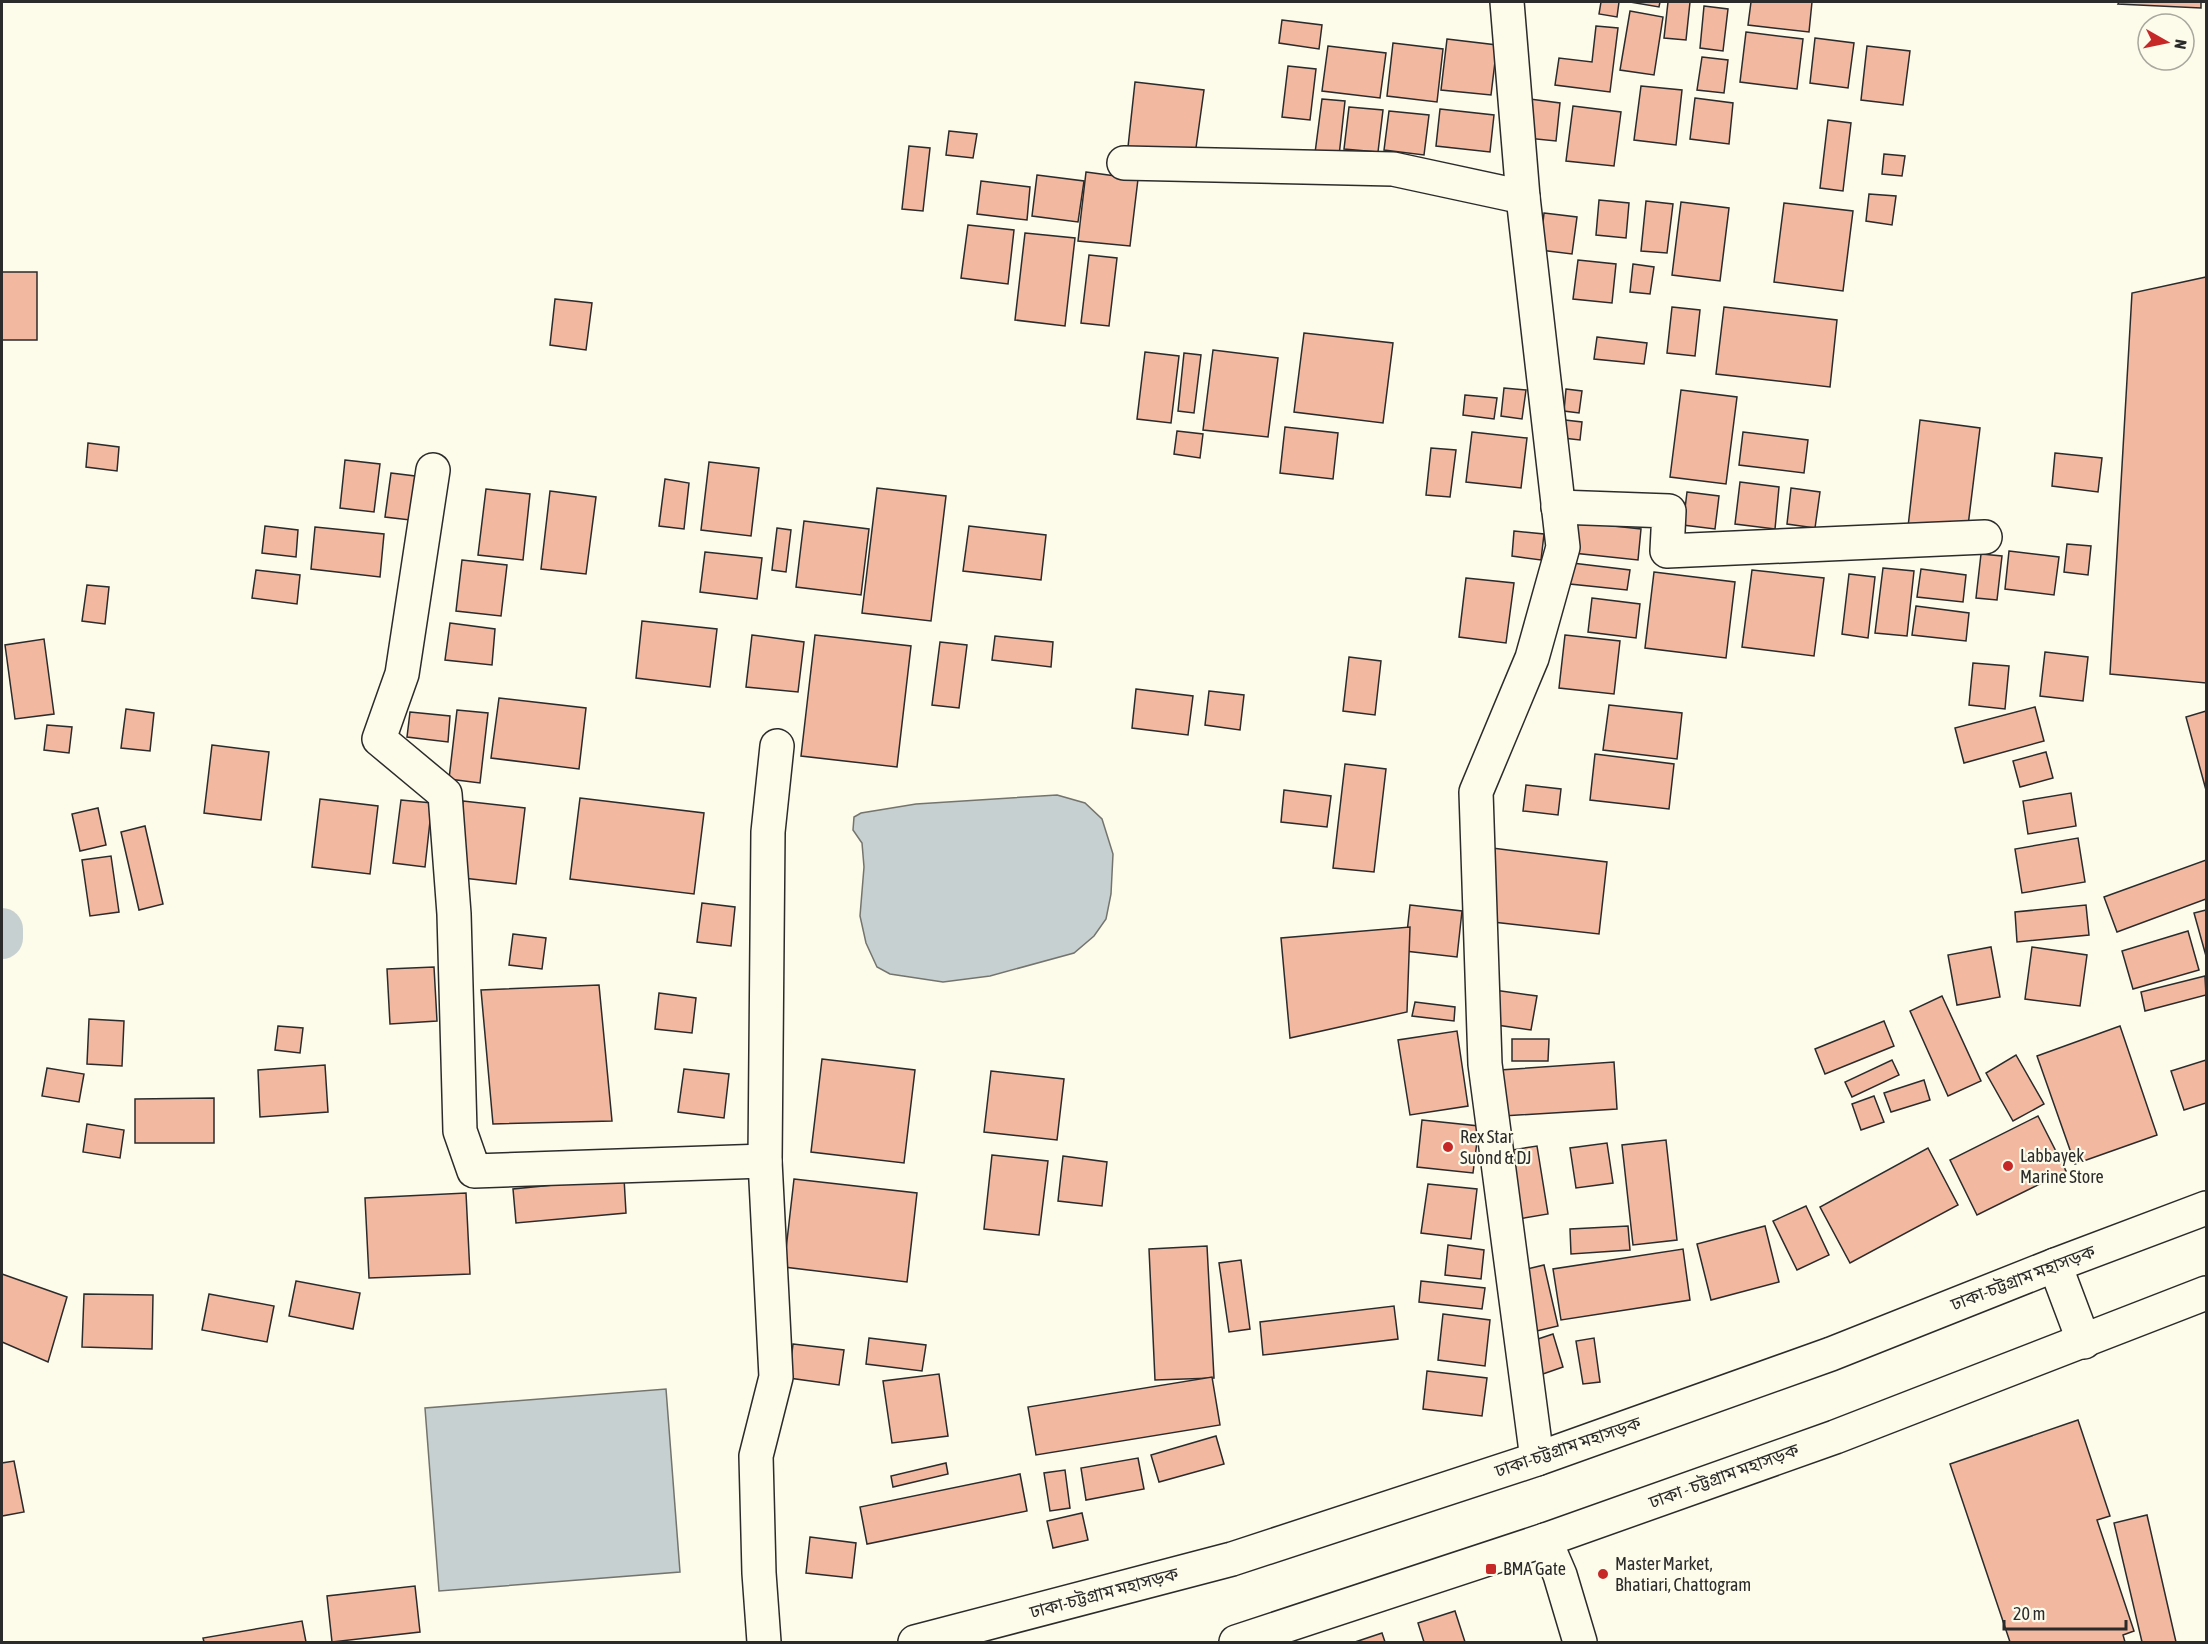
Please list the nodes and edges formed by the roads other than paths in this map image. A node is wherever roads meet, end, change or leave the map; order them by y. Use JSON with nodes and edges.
{"nodes":[{"id":1,"x":1507,"y":2,"type":"edge"},
{"id":2,"x":1124,"y":163,"type":"dead end"},
{"id":3,"x":1523,"y":197,"type":"junction"},
{"id":4,"x":433,"y":470,"type":"dead end"},
{"id":5,"x":1558,"y":507,"type":"junction"},
{"id":6,"x":1984,"y":537,"type":"dead end"},
{"id":7,"x":777,"y":746,"type":"dead end"},
{"id":8,"x":765,"y":1161,"type":"junction"},
{"id":9,"x":2206,"y":1208,"type":"edge"},
{"id":10,"x":2055,"y":1265,"type":"junction"},
{"id":11,"x":2206,"y":1293,"type":"edge"},
{"id":12,"x":2084,"y":1342,"type":"junction"},
{"id":13,"x":1537,"y":1459,"type":"junction"},
{"id":14,"x":1545,"y":1540,"type":"junction"},
{"id":15,"x":764,"y":1642,"type":"edge"},
{"id":16,"x":915,"y":1642,"type":"edge"},
{"id":17,"x":1236,"y":1642,"type":"edge"},
{"id":18,"x":1580,"y":1642,"type":"edge"}],
"edges":[{"from":1,"to":3,"type":"main road"},
{"from":2,"to":3,"type":"main road"},
{"from":3,"to":5,"type":"main road"},
{"from":4,"to":8,"type":"main road"},
{"from":5,"to":6,"type":"main road"},
{"from":5,"to":13,"type":"main road"},
{"from":7,"to":8,"type":"main road"},
{"from":8,"to":15,"type":"main road"},
{"from":9,"to":10,"type":"main road","name":"ঢাকা-চট্টগ্রাম মহাসড়ক"},
{"from":10,"to":12,"type":"main road"},
{"from":10,"to":13,"type":"main road","name":"ঢাকা-চট্টগ্রাম মহাসড়ক"},
{"from":11,"to":12,"type":"main road","name":"ঢাকা - চট্টগ্রাম মহাসড়ক"},
{"from":12,"to":14,"type":"main road","name":"ঢাকা - চট্টগ্রাম মহাসড়ক"},
{"from":13,"to":16,"type":"main road","name":"ঢাকা-চট্টগ্রাম মহাসড়ক"},
{"from":14,"to":17,"type":"main road","name":"ঢাকা - চট্টগ্রাম মহাসড়ক"},
{"from":14,"to":18,"type":"main road"}]}
